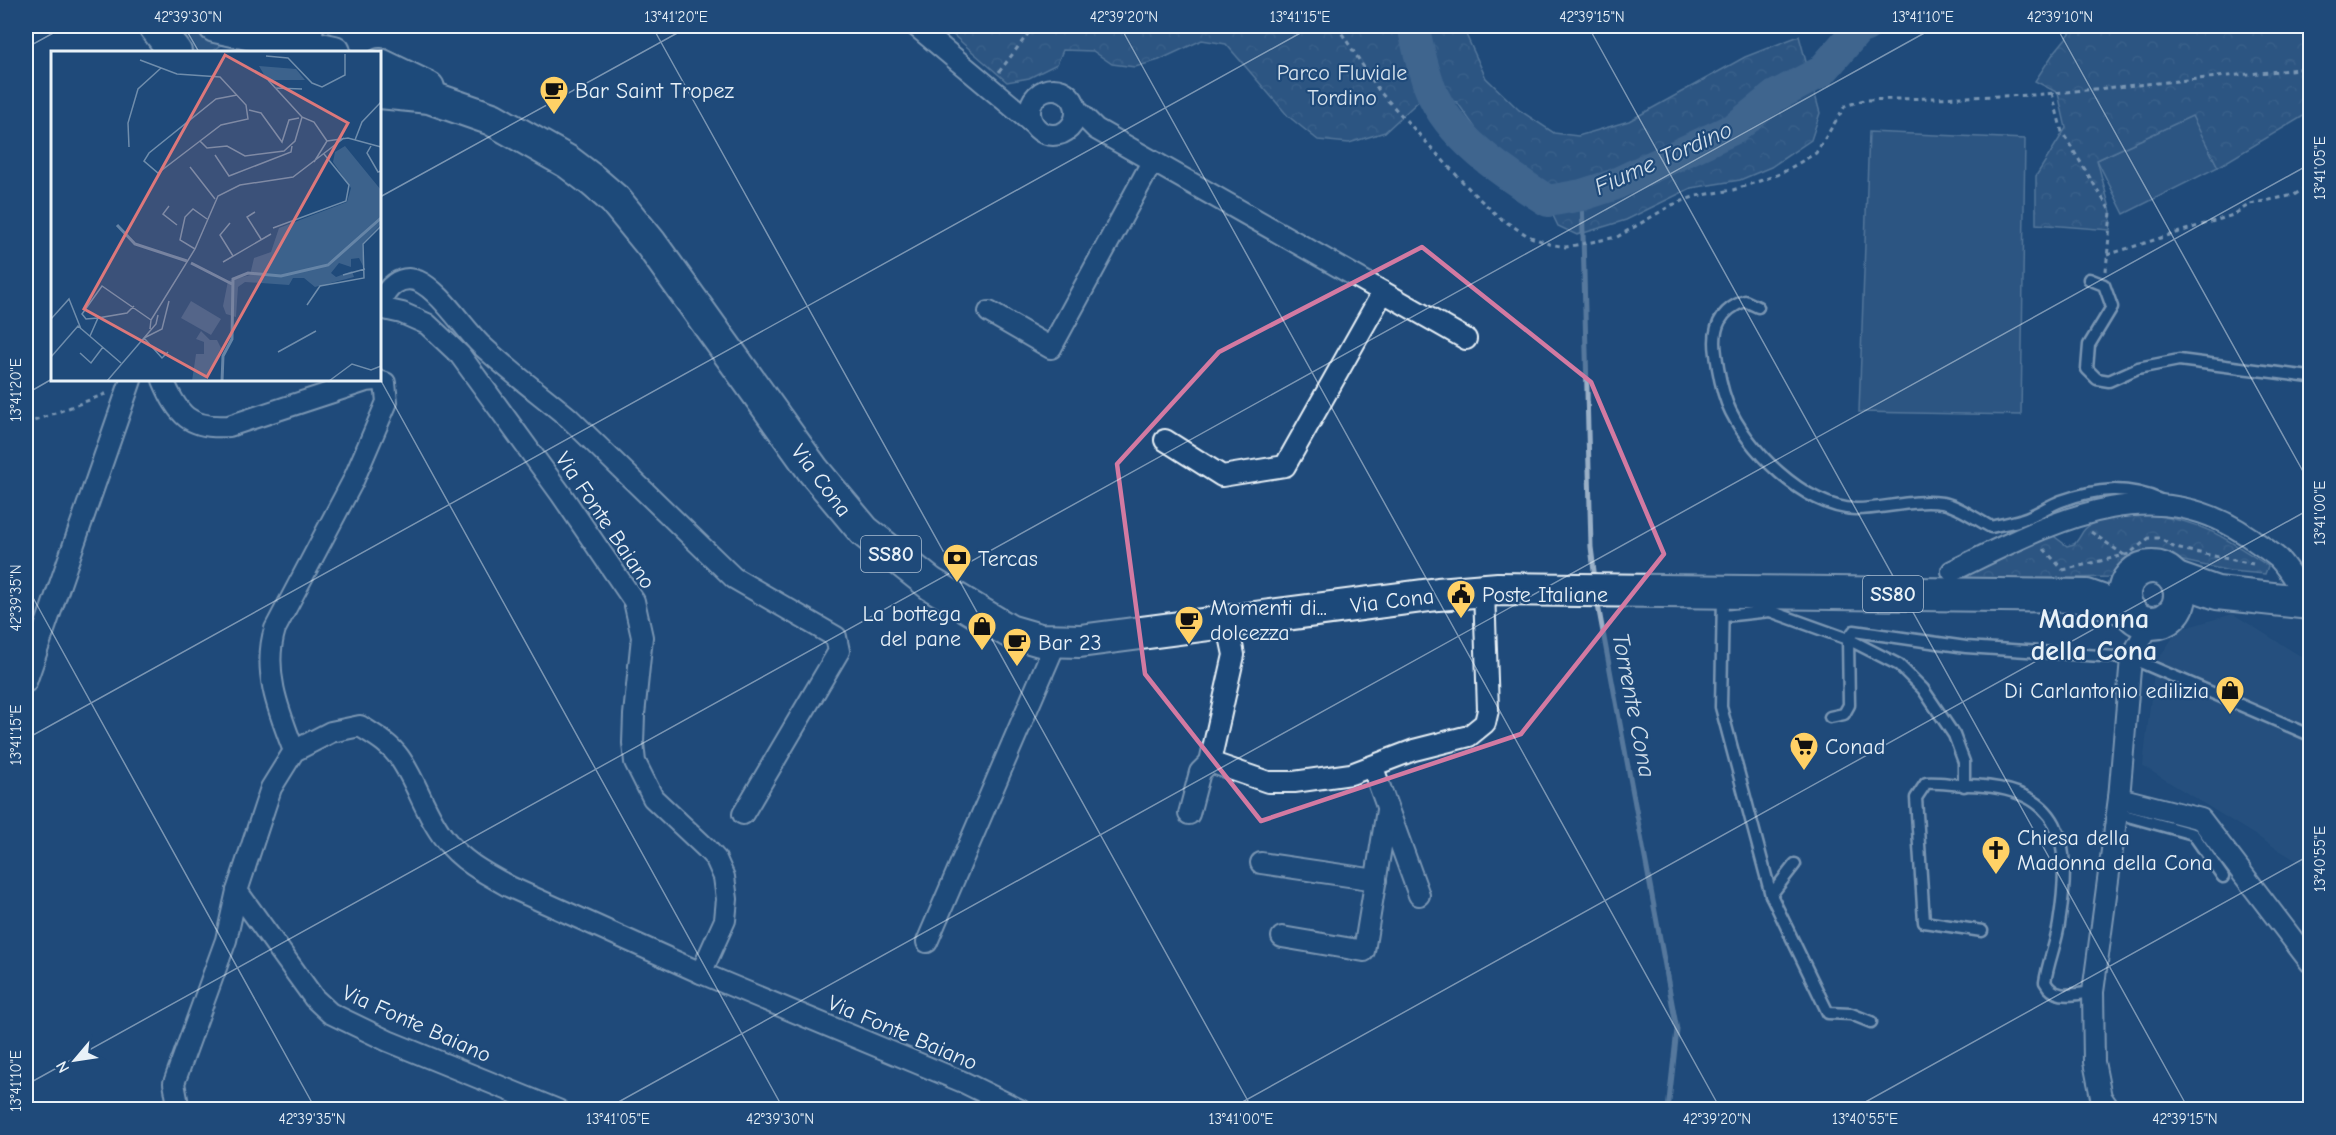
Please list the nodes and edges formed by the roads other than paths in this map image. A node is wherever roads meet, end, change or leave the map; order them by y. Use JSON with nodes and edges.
{"nodes":[{"id":1,"x":155,"y":26,"type":"edge"},
{"id":2,"x":215,"y":26,"type":"edge"},
{"id":3,"x":916,"y":26,"type":"edge"},
{"id":4,"x":275,"y":32,"type":"edge"},
{"id":5,"x":317,"y":45,"type":"edge"},
{"id":6,"x":174,"y":51,"type":"edge"},
{"id":7,"x":233,"y":51,"type":"edge"},
{"id":8,"x":381,"y":65,"type":"edge"},
{"id":9,"x":381,"y":92,"type":"edge"},
{"id":10,"x":1034,"y":99,"type":"junction"},
{"id":11,"x":1008,"y":104,"type":"junction"},
{"id":12,"x":456,"y":106,"type":"junction"},
{"id":13,"x":1074,"y":118,"type":"junction"},
{"id":14,"x":1032,"y":123,"type":"junction"},
{"id":15,"x":1152,"y":162,"type":"junction"},
{"id":16,"x":2090,"y":279,"type":"dead end"},
{"id":17,"x":1383,"y":292,"type":"junction"},
{"id":18,"x":381,"y":302,"type":"edge"},
{"id":19,"x":381,"y":306,"type":"edge"},
{"id":20,"x":1758,"y":307,"type":"dead end"},
{"id":21,"x":989,"y":312,"type":"dead end"},
{"id":22,"x":1466,"y":339,"type":"dead end"},
{"id":23,"x":2310,"y":376,"type":"edge"},
{"id":24,"x":164,"y":381,"type":"edge"},
{"id":25,"x":366,"y":381,"type":"edge"},
{"id":26,"x":377,"y":381,"type":"edge"},
{"id":27,"x":130,"y":382,"type":"edge"},
{"id":28,"x":1165,"y":440,"type":"dead end"},
{"id":29,"x":2175,"y":506,"type":"junction"},
{"id":30,"x":1952,"y":571,"type":"dead end"},
{"id":31,"x":1491,"y":589,"type":"junction"},
{"id":32,"x":2133,"y":593,"type":"junction"},
{"id":33,"x":2176,"y":593,"type":"junction"},
{"id":34,"x":1715,"y":600,"type":"junction"},
{"id":35,"x":1768,"y":602,"type":"junction"},
{"id":36,"x":2310,"y":602,"type":"edge"},
{"id":37,"x":1227,"y":621,"type":"junction"},
{"id":38,"x":1848,"y":639,"type":"junction"},
{"id":39,"x":1056,"y":642,"type":"junction"},
{"id":40,"x":32,"y":645,"type":"edge"},
{"id":41,"x":2131,"y":658,"type":"junction"},
{"id":42,"x":26,"y":682,"type":"edge"},
{"id":43,"x":1830,"y":717,"type":"dead end"},
{"id":44,"x":2310,"y":735,"type":"edge"},
{"id":45,"x":294,"y":752,"type":"junction"},
{"id":46,"x":1210,"y":762,"type":"junction"},
{"id":47,"x":1372,"y":768,"type":"junction"},
{"id":48,"x":1965,"y":786,"type":"junction"},
{"id":49,"x":2118,"y":806,"type":"junction"},
{"id":50,"x":1388,"y":810,"type":"junction"},
{"id":51,"x":743,"y":814,"type":"dead end"},
{"id":52,"x":1189,"y":814,"type":"dead end"},
{"id":53,"x":1261,"y":863,"type":"dead end"},
{"id":54,"x":1795,"y":864,"type":"dead end"},
{"id":55,"x":2223,"y":877,"type":"dead end"},
{"id":56,"x":1376,"y":880,"type":"junction"},
{"id":57,"x":237,"y":891,"type":"junction"},
{"id":58,"x":1419,"y":894,"type":"dead end"},
{"id":59,"x":1771,"y":895,"type":"junction"},
{"id":60,"x":1982,"y":931,"type":"dead end"},
{"id":61,"x":1282,"y":937,"type":"dead end"},
{"id":62,"x":927,"y":942,"type":"dead end"},
{"id":63,"x":2310,"y":962,"type":"edge"},
{"id":64,"x":700,"y":973,"type":"junction"},
{"id":65,"x":2093,"y":992,"type":"junction"},
{"id":66,"x":1870,"y":1022,"type":"dead end"},
{"id":67,"x":179,"y":1110,"type":"edge"},
{"id":68,"x":558,"y":1110,"type":"edge"},
{"id":69,"x":1020,"y":1110,"type":"edge"},
{"id":70,"x":2110,"y":1110,"type":"edge"}],
"edges":[{"from":1,"to":6,"type":"main road"},
{"from":2,"to":4,"type":"main road"},
{"from":3,"to":11,"type":"street"},
{"from":4,"to":5,"type":"main road"},
{"from":4,"to":7,"type":"main road"},
{"from":8,"to":12,"type":"main road","name":"Via Cona","number":"SS80"},
{"from":9,"to":12,"type":"main road","name":"Via Cona","number":"SS80"},
{"from":10,"to":11,"type":"street"},
{"from":10,"to":13,"type":"street"},
{"from":10,"to":14,"type":"street"},
{"from":11,"to":14,"type":"street"},
{"from":12,"to":39,"type":"main road","name":"Via Cona","number":"SS80"},
{"from":13,"to":14,"type":"street"},
{"from":13,"to":15,"type":"street"},
{"from":15,"to":17,"type":"street"},
{"from":15,"to":21,"type":"street"},
{"from":16,"to":23,"type":"lane"},
{"from":17,"to":22,"type":"street"},
{"from":17,"to":28,"type":"street"},
{"from":18,"to":51,"type":"street"},
{"from":19,"to":64,"type":"street","name":"Via Fonte Baiano"},
{"from":20,"to":29,"type":"lane"},
{"from":24,"to":25,"type":"street"},
{"from":26,"to":45,"type":"street"},
{"from":27,"to":40,"type":"street"},
{"from":29,"to":30,"type":"street"},
{"from":29,"to":36,"type":"street"},
{"from":31,"to":34,"type":"main road","name":"Via Cona","number":"SS80"},
{"from":31,"to":37,"type":"main road","name":"Via Cona","number":"SS80"},
{"from":31,"to":47,"type":"street"},
{"from":32,"to":33,"type":"main road"},
{"from":32,"to":33,"type":"main road"},
{"from":32,"to":35,"type":"main road","name":"Via Cona","number":"SS80"},
{"from":32,"to":41,"type":"street"},
{"from":33,"to":36,"type":"main road"},
{"from":34,"to":35,"type":"main road","name":"Via Cona","number":"SS80"},
{"from":34,"to":59,"type":"lane"},
{"from":35,"to":38,"type":"lane"},
{"from":37,"to":39,"type":"main road","name":"Via Cona","number":"SS80"},
{"from":37,"to":46,"type":"street"},
{"from":38,"to":41,"type":"lane"},
{"from":38,"to":43,"type":"lane"},
{"from":38,"to":48,"type":"lane"},
{"from":39,"to":62,"type":"street"},
{"from":40,"to":42,"type":"street"},
{"from":41,"to":44,"type":"lane"},
{"from":41,"to":49,"type":"street"},
{"from":45,"to":57,"type":"street","name":"Via Fonte Baiano"},
{"from":45,"to":64,"type":"street","name":"Via Fonte Baiano"},
{"from":46,"to":47,"type":"street"},
{"from":46,"to":52,"type":"street"},
{"from":47,"to":50,"type":"street"},
{"from":48,"to":60,"type":"lane"},
{"from":48,"to":65,"type":"lane"},
{"from":49,"to":55,"type":"lane"},
{"from":49,"to":63,"type":"street"},
{"from":49,"to":65,"type":"street"},
{"from":50,"to":56,"type":"street"},
{"from":50,"to":58,"type":"street"},
{"from":53,"to":56,"type":"street"},
{"from":54,"to":59,"type":"lane"},
{"from":56,"to":61,"type":"street"},
{"from":57,"to":67,"type":"street","name":"Via Fonte Baiano"},
{"from":57,"to":68,"type":"street","name":"Via Fonte Baiano"},
{"from":59,"to":66,"type":"lane"},
{"from":64,"to":69,"type":"street","name":"Via Fonte Baiano"},
{"from":65,"to":70,"type":"street"}]}
